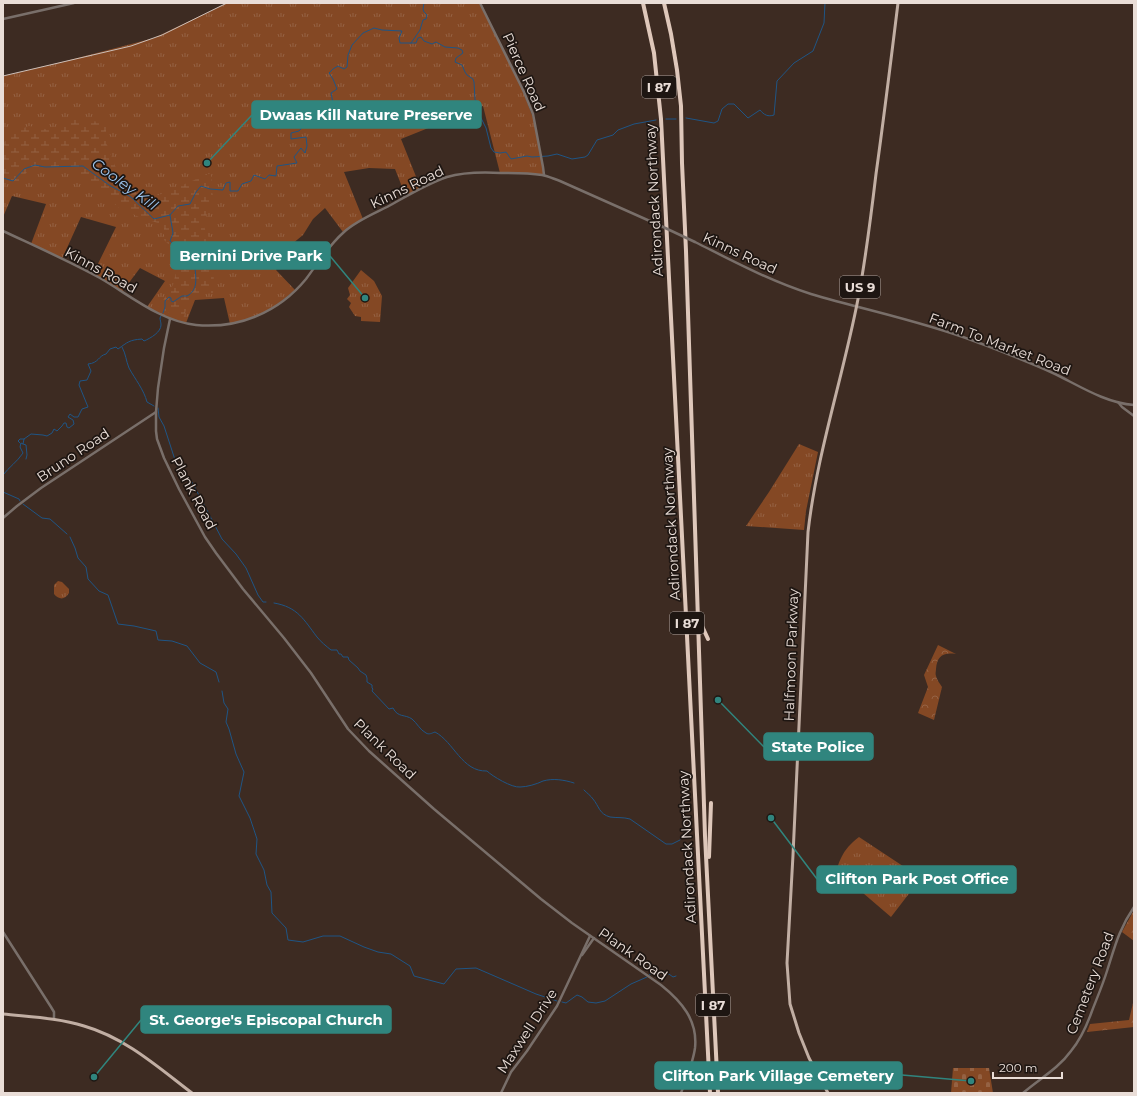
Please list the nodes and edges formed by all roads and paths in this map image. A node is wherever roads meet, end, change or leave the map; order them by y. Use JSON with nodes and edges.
{"nodes":[{"id":1,"x":74,"y":3,"type":"edge"},
{"id":2,"x":480,"y":3,"type":"edge"},
{"id":3,"x":643,"y":3,"type":"edge"},
{"id":4,"x":664,"y":3,"type":"edge"},
{"id":5,"x":898,"y":3,"type":"edge"},
{"id":6,"x":3,"y":19,"type":"edge"},
{"id":7,"x":544,"y":175,"type":"junction"},
{"id":8,"x":3,"y":231,"type":"edge"},
{"id":9,"x":856,"y":306,"type":"junction"},
{"id":10,"x":170,"y":319,"type":"junction"},
{"id":11,"x":1118,"y":402,"type":"junction"},
{"id":12,"x":1134,"y":405,"type":"edge"},
{"id":13,"x":156,"y":412,"type":"junction"},
{"id":14,"x":1134,"y":416,"type":"edge"},
{"id":15,"x":3,"y":518,"type":"edge"},
{"id":16,"x":698,"y":590,"type":"junction"},
{"id":17,"x":708,"y":639,"type":"dead end"},
{"id":18,"x":711,"y":803,"type":"dead end"},
{"id":19,"x":707,"y":884,"type":"junction"},
{"id":20,"x":1134,"y":906,"type":"edge"},
{"id":21,"x":3,"y":932,"type":"edge"},
{"id":22,"x":590,"y":936,"type":"junction"},
{"id":23,"x":594,"y":938,"type":"junction"},
{"id":24,"x":580,"y":959,"type":"junction"},
{"id":25,"x":3,"y":1014,"type":"edge"},
{"id":26,"x":54,"y":1019,"type":"junction"},
{"id":27,"x":192,"y":1093,"type":"edge"},
{"id":28,"x":501,"y":1093,"type":"edge"},
{"id":29,"x":681,"y":1093,"type":"edge"},
{"id":30,"x":710,"y":1093,"type":"edge"},
{"id":31,"x":718,"y":1093,"type":"edge"},
{"id":32,"x":828,"y":1093,"type":"edge"},
{"id":33,"x":1023,"y":1093,"type":"edge"}],
"edges":[{"from":1,"to":6,"type":"street"},
{"from":2,"to":7,"type":"street","name":"Pierce Road"},
{"from":3,"to":30,"type":"highway","name":"Adirondack Northway","number":"I 87"},
{"from":4,"to":16,"type":"highway","name":"Adirondack Northway","number":"I 87"},
{"from":5,"to":9,"type":"main road","number":"US 9"},
{"from":7,"to":9,"type":"street","name":"Kinns Road","bridge":true},
{"from":7,"to":10,"type":"street","name":"Kinns Road"},
{"from":8,"to":10,"type":"street","name":"Kinns Road"},
{"from":9,"to":11,"type":"street","name":"Farm To Market Road"},
{"from":9,"to":32,"type":"main road","name":"Halfmoon Parkway","number":"US 9"},
{"from":10,"to":13,"type":"street","name":"Plank Road"},
{"from":11,"to":12,"type":"street","name":"Farm To Market Road"},
{"from":11,"to":14,"type":"street"},
{"from":13,"to":15,"type":"street","name":"Bruno Road"},
{"from":13,"to":22,"type":"street","name":"Plank Road"},
{"from":16,"to":17,"type":"highway"},
{"from":16,"to":19,"type":"highway","name":"Adirondack Northway","number":"I 87"},
{"from":18,"to":19,"type":"highway"},
{"from":19,"to":31,"type":"highway","name":"Adirondack Northway","number":"I 87"},
{"from":20,"to":33,"type":"street","name":"Cemetery Road"},
{"from":21,"to":26,"type":"street"},
{"from":22,"to":23,"type":"street","name":"Plank Road"},
{"from":22,"to":24,"type":"street","name":"Maxwell Drive"},
{"from":23,"to":24,"type":"street","name":"Maxwell Drive"},
{"from":23,"to":29,"type":"street","name":"Plank Road"},
{"from":24,"to":28,"type":"street","name":"Maxwell Drive"},
{"from":25,"to":26,"type":"main road"},
{"from":26,"to":27,"type":"main road"}]}
